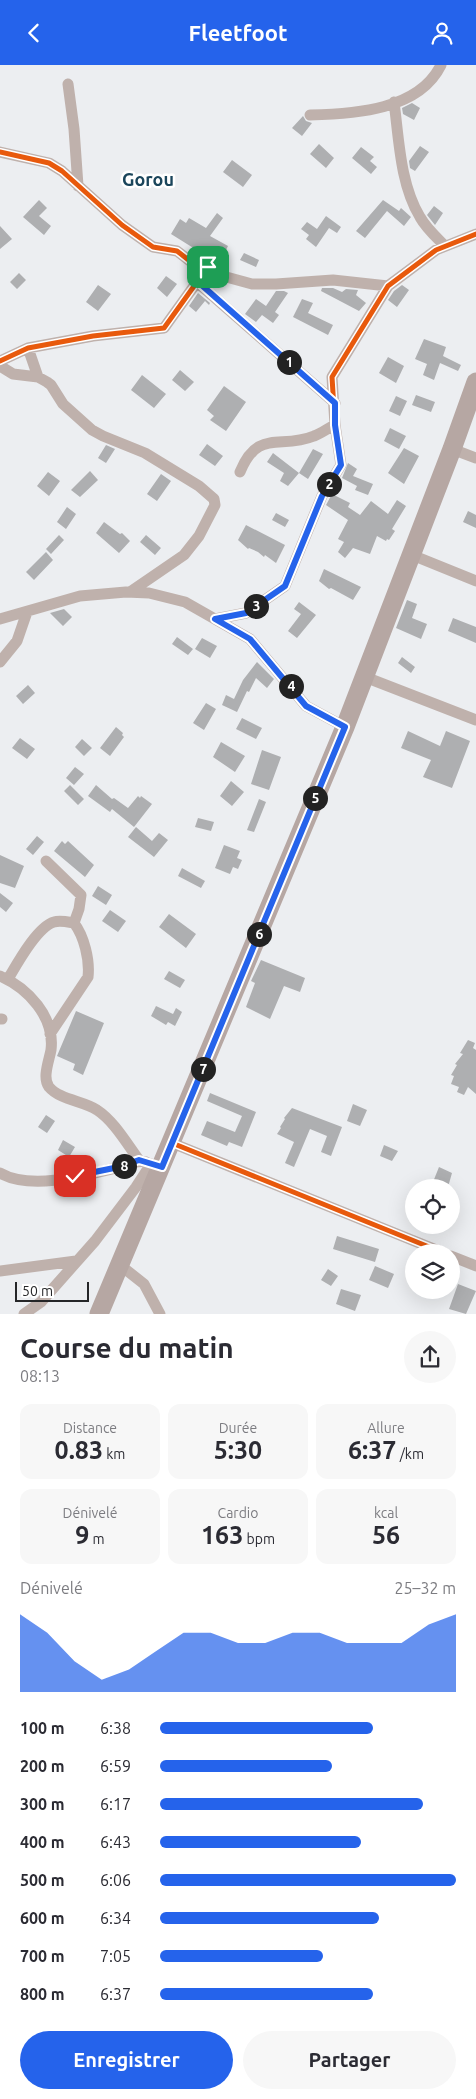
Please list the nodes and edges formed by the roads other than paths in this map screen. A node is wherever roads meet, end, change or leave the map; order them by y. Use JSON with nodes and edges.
{"nodes":[{"id":1,"x":441,"y":65,"type":"edge"},
{"id":2,"x":68,"y":84,"type":"dead end"},
{"id":3,"x":394,"y":102,"type":"junction"},
{"id":4,"x":310,"y":115,"type":"dead end"},
{"id":5,"x":0,"y":153,"type":"edge"},
{"id":6,"x":78,"y":186,"type":"junction"},
{"id":7,"x":476,"y":234,"type":"edge"},
{"id":8,"x":446,"y":246,"type":"junction"},
{"id":9,"x":197,"y":268,"type":"junction"},
{"id":10,"x":219,"y":275,"type":"junction"},
{"id":11,"x":197,"y":281,"type":"junction"},
{"id":12,"x":388,"y":286,"type":"junction"},
{"id":13,"x":28,"y":348,"type":"junction"},
{"id":14,"x":0,"y":361,"type":"edge"},
{"id":15,"x":0,"y":366,"type":"edge"},
{"id":16,"x":38,"y":377,"type":"junction"},
{"id":17,"x":476,"y":382,"type":"edge"},
{"id":18,"x":335,"y":403,"type":"junction"},
{"id":19,"x":335,"y":425,"type":"junction"},
{"id":20,"x":452,"y":449,"type":"junction"},
{"id":21,"x":476,"y":458,"type":"edge"},
{"id":22,"x":240,"y":472,"type":"dead end"},
{"id":23,"x":412,"y":555,"type":"junction"},
{"id":24,"x":476,"y":581,"type":"edge"},
{"id":25,"x":130,"y":592,"type":"junction"},
{"id":26,"x":27,"y":612,"type":"junction"},
{"id":27,"x":0,"y":619,"type":"edge"},
{"id":28,"x":215,"y":619,"type":"junction"},
{"id":29,"x":0,"y":662,"type":"edge"},
{"id":30,"x":365,"y":677,"type":"junction"},
{"id":31,"x":476,"y":720,"type":"edge"},
{"id":32,"x":345,"y":727,"type":"junction"},
{"id":33,"x":46,"y":861,"type":"dead end"},
{"id":34,"x":74,"y":923,"type":"junction"},
{"id":35,"x":4,"y":978,"type":"edge"},
{"id":36,"x":50,"y":1034,"type":"junction"},
{"id":37,"x":172,"y":1143,"type":"junction"},
{"id":38,"x":139,"y":1160,"type":"junction"},
{"id":39,"x":157,"y":1166,"type":"junction"},
{"id":40,"x":0,"y":1173,"type":"edge"},
{"id":41,"x":422,"y":1244,"type":"edge"},
{"id":42,"x":460,"y":1259,"type":"edge"},
{"id":43,"x":76,"y":1261,"type":"junction"},
{"id":44,"x":120,"y":1265,"type":"junction"},
{"id":45,"x":476,"y":1265,"type":"edge"},
{"id":46,"x":0,"y":1271,"type":"edge"},
{"id":47,"x":24,"y":1314,"type":"edge"},
{"id":48,"x":99,"y":1314,"type":"edge"},
{"id":49,"x":160,"y":1314,"type":"edge"}],
"edges":[{"from":1,"to":3,"type":"street"},
{"from":2,"to":6,"type":"street"},
{"from":3,"to":4,"type":"street"},
{"from":3,"to":8,"type":"street"},
{"from":5,"to":6,"type":"street"},
{"from":6,"to":9,"type":"street"},
{"from":7,"to":8,"type":"street"},
{"from":8,"to":12,"type":"street"},
{"from":9,"to":10,"type":"street"},
{"from":9,"to":11,"type":"street"},
{"from":10,"to":11,"type":"street"},
{"from":10,"to":12,"type":"street"},
{"from":11,"to":13,"type":"street"},
{"from":11,"to":18,"type":"street"},
{"from":12,"to":18,"type":"street"},
{"from":13,"to":14,"type":"street"},
{"from":13,"to":16,"type":"street"},
{"from":15,"to":16,"type":"street"},
{"from":16,"to":25,"type":"street"},
{"from":17,"to":20,"type":"main road"},
{"from":18,"to":19,"type":"street"},
{"from":19,"to":22,"type":"street"},
{"from":19,"to":28,"type":"street"},
{"from":20,"to":21,"type":"street"},
{"from":20,"to":23,"type":"main road"},
{"from":23,"to":24,"type":"street"},
{"from":23,"to":30,"type":"main road"},
{"from":25,"to":26,"type":"street"},
{"from":25,"to":28,"type":"street"},
{"from":26,"to":27,"type":"street"},
{"from":26,"to":29,"type":"street"},
{"from":28,"to":32,"type":"street"},
{"from":30,"to":31,"type":"street"},
{"from":30,"to":32,"type":"main road"},
{"from":32,"to":37,"type":"main road"},
{"from":33,"to":34,"type":"street"},
{"from":34,"to":35,"type":"street"},
{"from":34,"to":36,"type":"street"},
{"from":35,"to":36,"type":"street"},
{"from":36,"to":38,"type":"street"},
{"from":37,"to":39,"type":"main road"},
{"from":37,"to":41,"type":"street"},
{"from":38,"to":39,"type":"street"},
{"from":38,"to":40,"type":"street"},
{"from":39,"to":43,"type":"street"},
{"from":39,"to":44,"type":"main road"},
{"from":42,"to":45,"type":"street"},
{"from":43,"to":46,"type":"street"},
{"from":43,"to":47,"type":"street"},
{"from":44,"to":48,"type":"main road"},
{"from":44,"to":49,"type":"street"}]}
